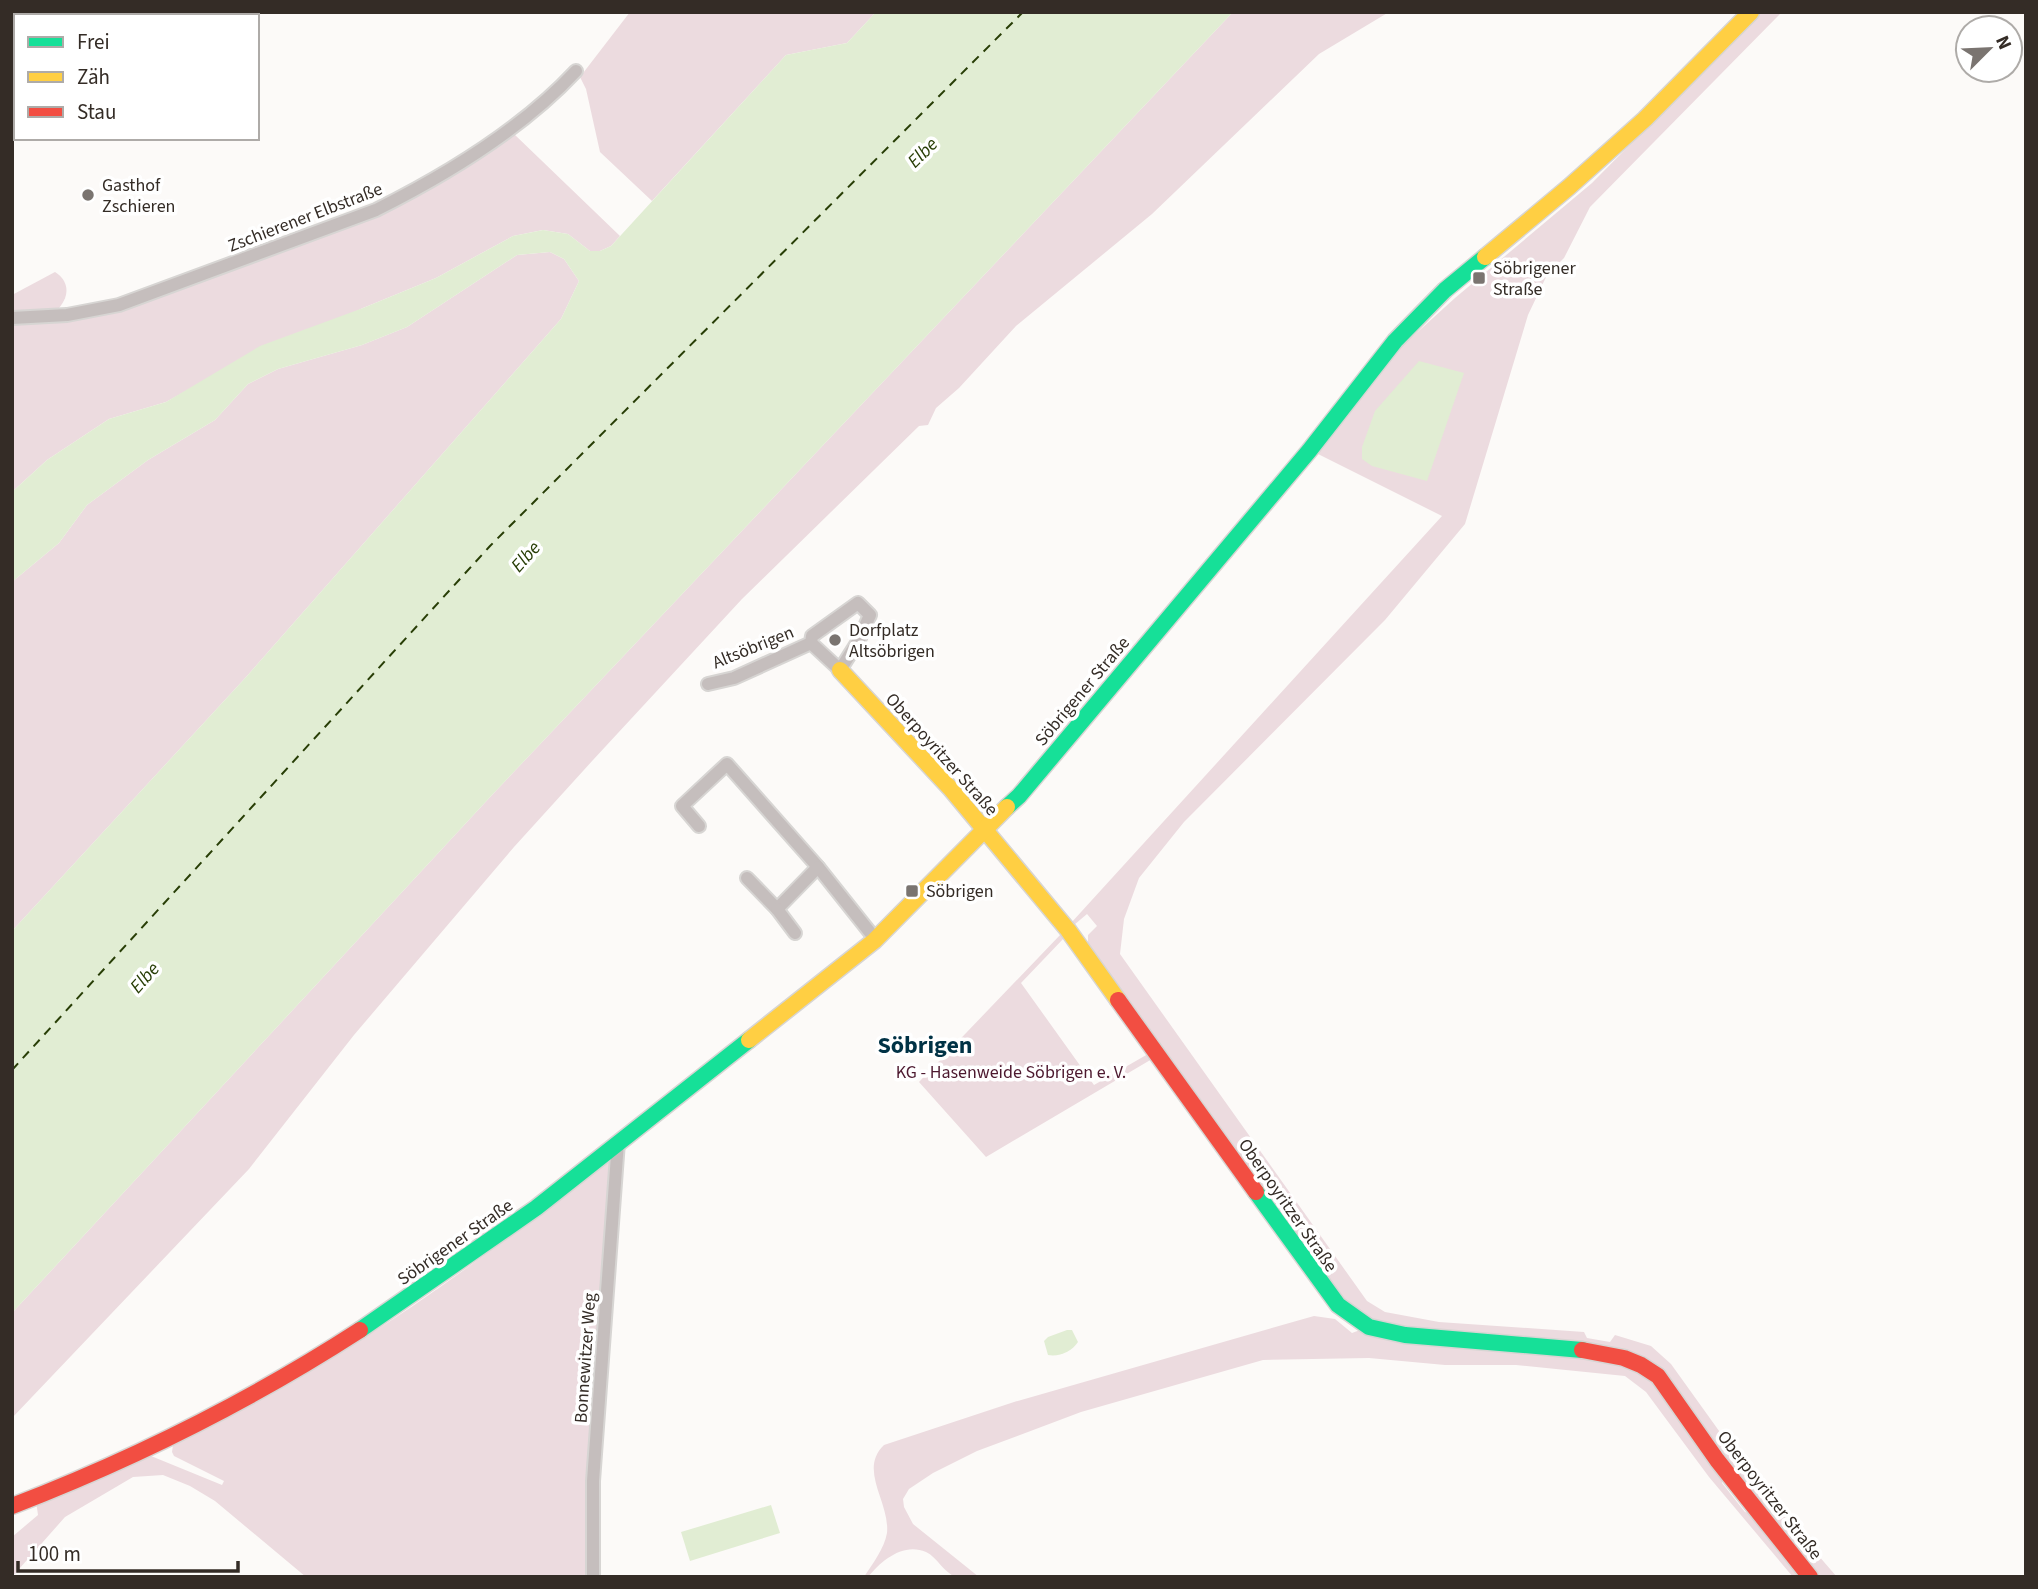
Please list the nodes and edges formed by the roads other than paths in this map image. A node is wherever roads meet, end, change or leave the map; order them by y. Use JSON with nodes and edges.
{"nodes":[{"id":1,"x":1751,"y":12,"type":"edge"},
{"id":2,"x":576,"y":71,"type":"dead end"},
{"id":3,"x":12,"y":318,"type":"edge"},
{"id":4,"x":811,"y":643,"type":"junction"},
{"id":5,"x":840,"y":670,"type":"junction"},
{"id":6,"x":709,"y":684,"type":"dead end"},
{"id":7,"x":699,"y":826,"type":"dead end"},
{"id":8,"x":982,"y":830,"type":"junction"},
{"id":9,"x":818,"y":867,"type":"junction"},
{"id":10,"x":747,"y":878,"type":"dead end"},
{"id":11,"x":777,"y":909,"type":"junction"},
{"id":12,"x":795,"y":933,"type":"dead end"},
{"id":13,"x":876,"y":940,"type":"junction"},
{"id":14,"x":618,"y":1142,"type":"junction"},
{"id":15,"x":12,"y":1506,"type":"edge"},
{"id":16,"x":593,"y":1577,"type":"edge"},
{"id":17,"x":1810,"y":1577,"type":"edge"}],
"edges":[{"from":1,"to":8,"type":"street","name":"Söbrigener Straße"},
{"from":2,"to":3,"type":"street","name":"Zschierener Elbstraße"},
{"from":4,"to":5,"type":"street","name":"Altsöbrigen"},
{"from":4,"to":5,"type":"street","name":"Altsöbrigen"},
{"from":4,"to":6,"type":"street","name":"Altsöbrigen"},
{"from":5,"to":8,"type":"street","name":"Oberpoyritzer Straße"},
{"from":7,"to":9,"type":"street"},
{"from":8,"to":13,"type":"street","name":"Söbrigener Straße"},
{"from":8,"to":17,"type":"street","name":"Oberpoyritzer Straße"},
{"from":9,"to":11,"type":"street"},
{"from":9,"to":13,"type":"street"},
{"from":10,"to":11,"type":"street"},
{"from":11,"to":12,"type":"street"},
{"from":13,"to":14,"type":"street","name":"Söbrigener Straße"},
{"from":14,"to":15,"type":"street","name":"Söbrigener Straße"},
{"from":14,"to":16,"type":"street","name":"Bonnewitzer Weg"}]}
